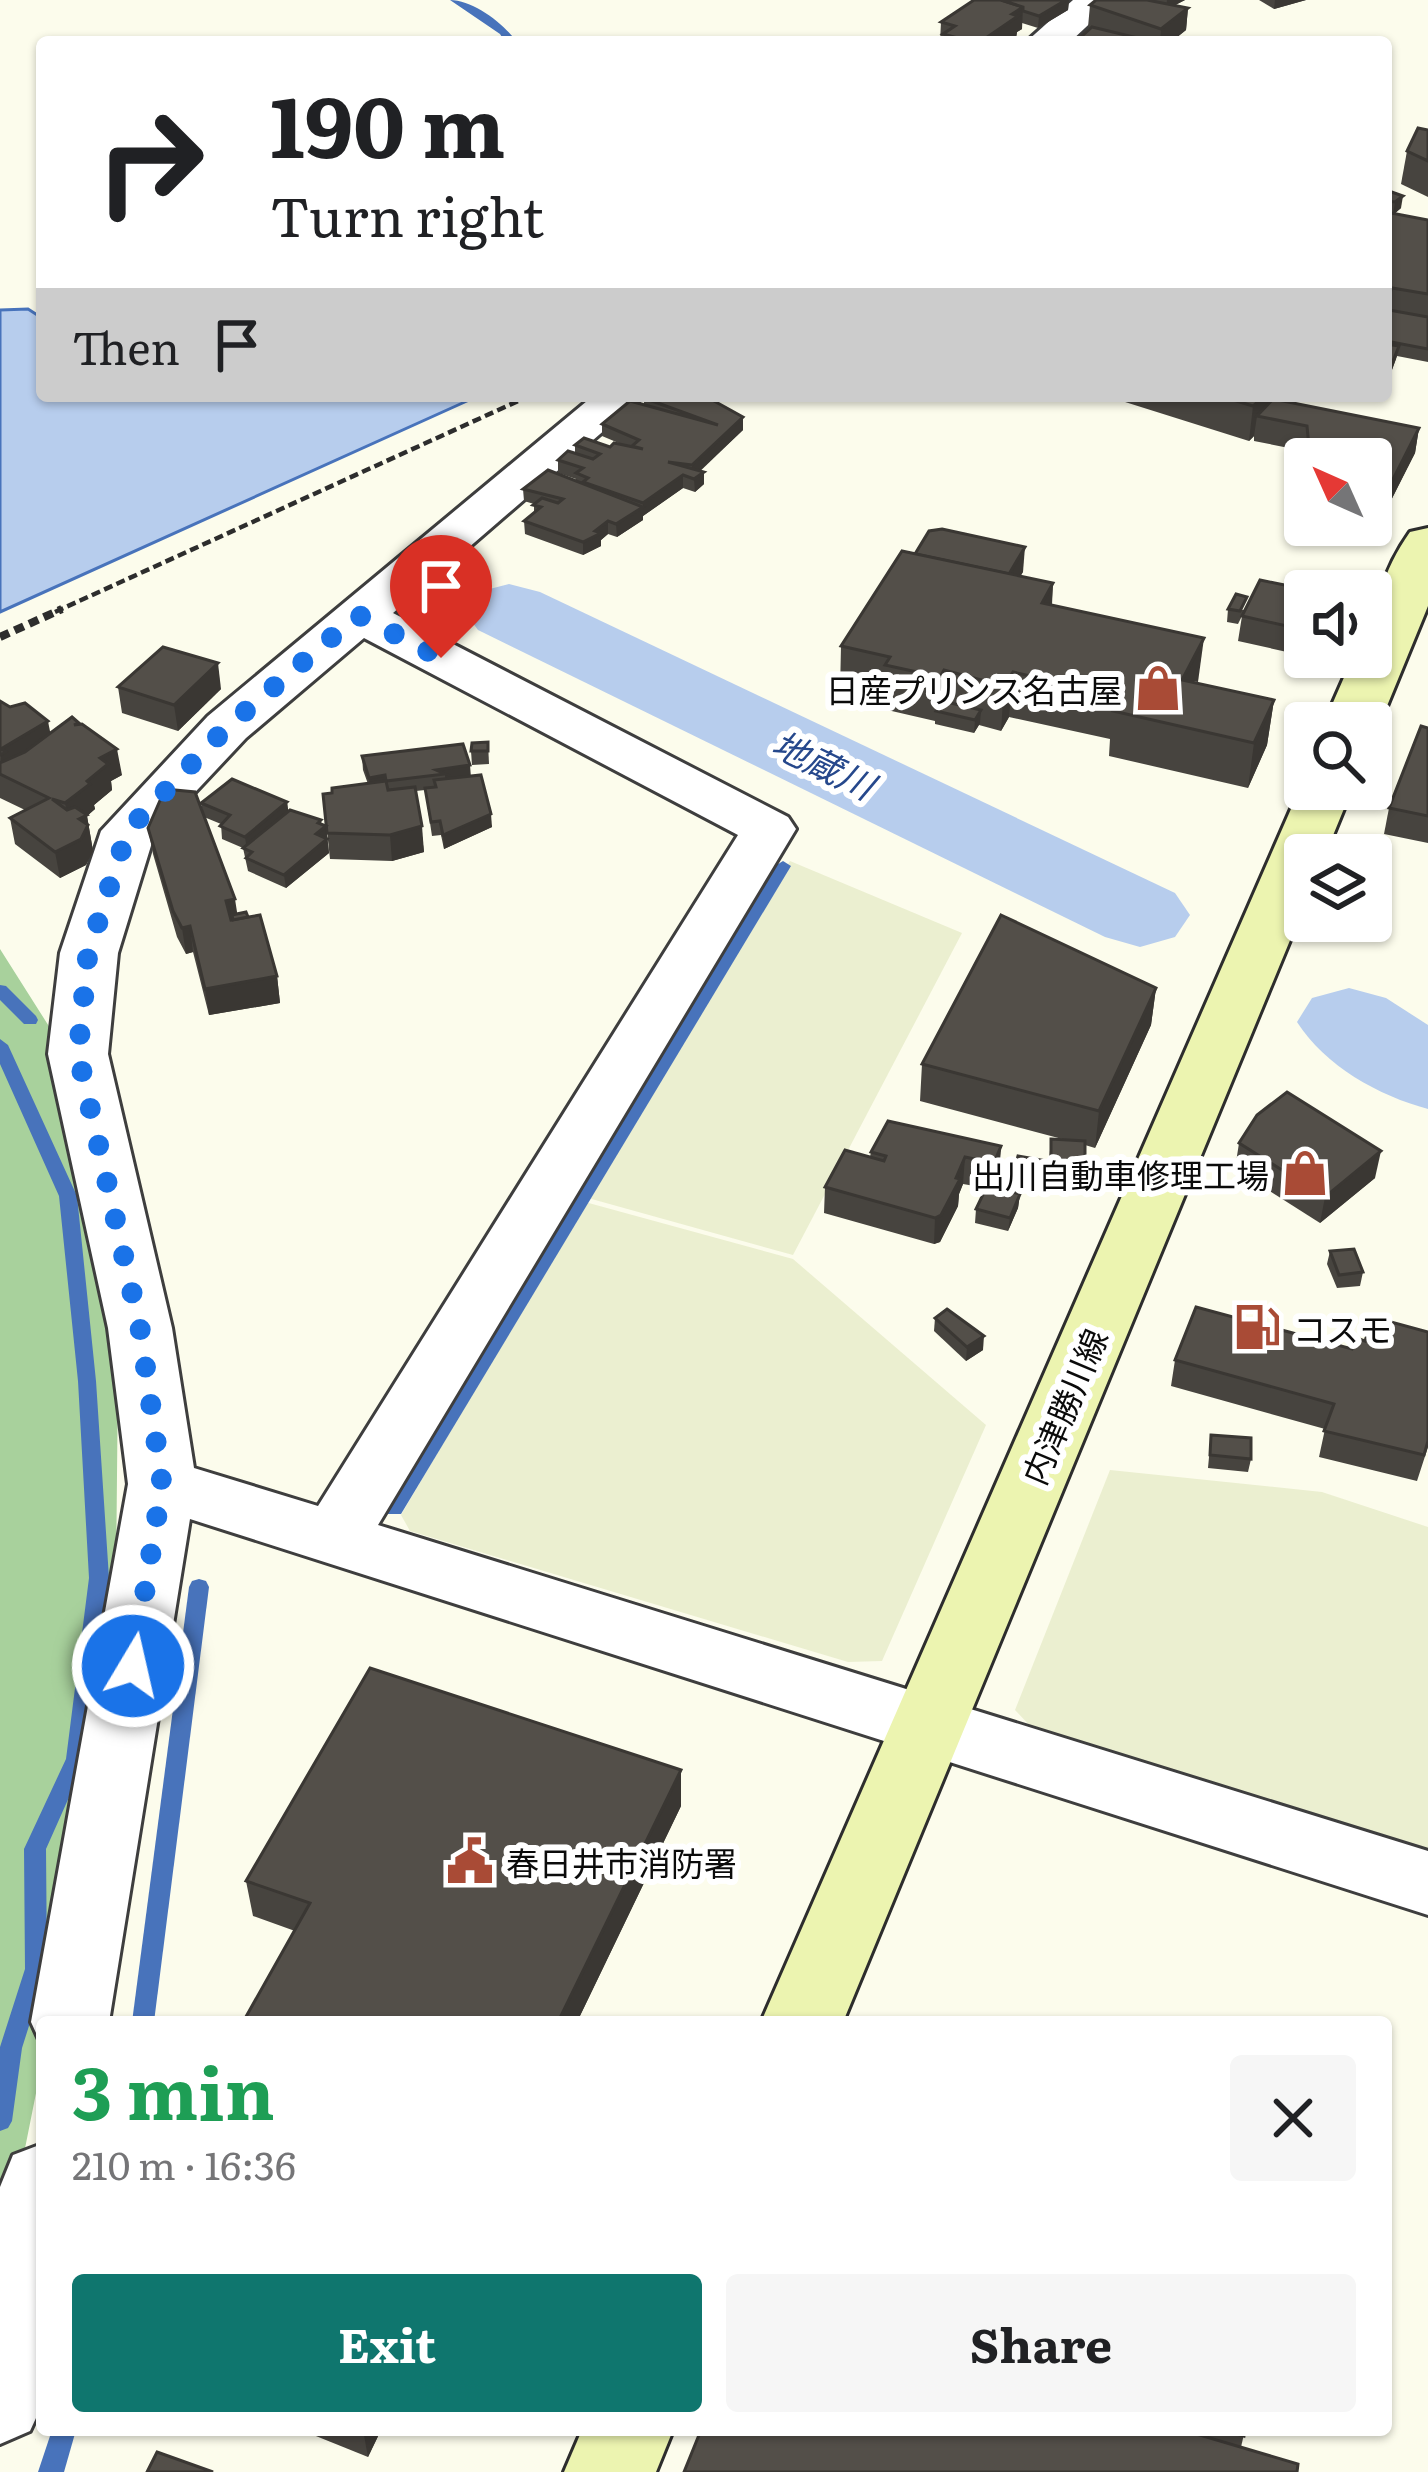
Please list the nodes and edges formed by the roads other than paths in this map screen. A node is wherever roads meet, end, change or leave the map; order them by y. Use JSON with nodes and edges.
{"nodes":[{"id":1,"x":1096,"y":0,"type":"edge"},
{"id":2,"x":1053,"y":36,"type":"edge"},
{"id":3,"x":614,"y":402,"type":"edge"},
{"id":4,"x":1428,"y":542,"type":"edge"},
{"id":5,"x":358,"y":615,"type":"junction"},
{"id":6,"x":1361,"y":702,"type":"edge"},
{"id":7,"x":1315,"y":810,"type":"edge"},
{"id":8,"x":162,"y":1484,"type":"junction"},
{"id":9,"x":334,"y":1538,"type":"junction"},
{"id":10,"x":928,"y":1726,"type":"junction"},
{"id":11,"x":1428,"y":1883,"type":"edge"},
{"id":12,"x":71,"y":2016,"type":"edge"},
{"id":13,"x":805,"y":2016,"type":"edge"},
{"id":14,"x":36,"y":2213,"type":"edge"},
{"id":15,"x":0,"y":2402,"type":"edge"},
{"id":16,"x":625,"y":2436,"type":"edge"},
{"id":17,"x":610,"y":2472,"type":"edge"}],
"edges":[{"from":1,"to":2,"type":"street"},
{"from":3,"to":5,"type":"street"},
{"from":4,"to":6,"type":"main road"},
{"from":5,"to":8,"type":"street"},
{"from":5,"to":9,"type":"street"},
{"from":7,"to":10,"type":"main road","name":"内津勝川線"},
{"from":8,"to":9,"type":"street"},
{"from":8,"to":12,"type":"street"},
{"from":9,"to":10,"type":"street"},
{"from":10,"to":11,"type":"street"},
{"from":10,"to":13,"type":"main road","name":"内津勝川線"},
{"from":14,"to":15,"type":"street"},
{"from":16,"to":17,"type":"main road"}]}
